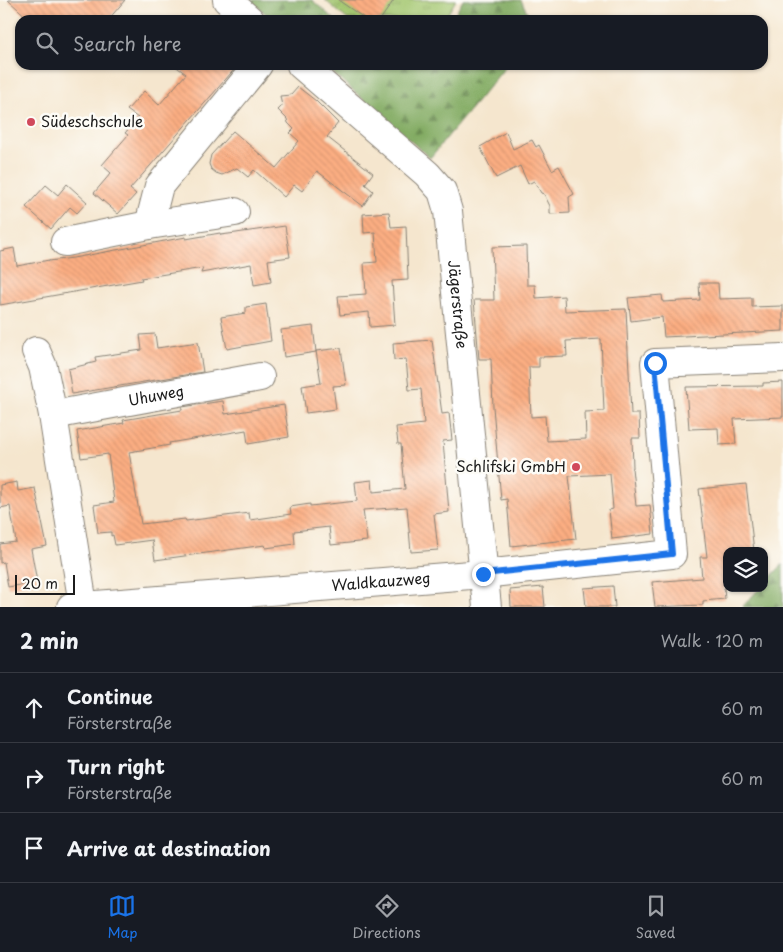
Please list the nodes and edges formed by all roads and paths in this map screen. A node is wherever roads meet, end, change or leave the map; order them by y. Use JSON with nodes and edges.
{"nodes":[{"id":1,"x":227,"y":0,"type":"edge"},
{"id":2,"x":244,"y":15,"type":"edge"},
{"id":3,"x":254,"y":70,"type":"edge"},
{"id":4,"x":307,"y":70,"type":"edge"},
{"id":5,"x":235,"y":212,"type":"dead end"},
{"id":6,"x":149,"y":225,"type":"junction"},
{"id":7,"x":66,"y":242,"type":"dead end"},
{"id":8,"x":36,"y":351,"type":"dead end"},
{"id":9,"x":783,"y":358,"type":"edge"},
{"id":10,"x":260,"y":377,"type":"dead end"},
{"id":11,"x":53,"y":414,"type":"junction"},
{"id":12,"x":483,"y":574,"type":"junction"},
{"id":13,"x":289,"y":598,"type":"edge"},
{"id":14,"x":138,"y":604,"type":"edge"},
{"id":15,"x":77,"y":606,"type":"edge"},
{"id":16,"x":487,"y":607,"type":"edge"}],
"edges":[{"from":1,"to":2,"type":"street"},
{"from":3,"to":6,"type":"street"},
{"from":4,"to":12,"type":"street","name":"Jägerstraße"},
{"from":5,"to":6,"type":"street"},
{"from":6,"to":7,"type":"street"},
{"from":8,"to":11,"type":"street"},
{"from":9,"to":12,"type":"street","name":"Waldkauzweg"},
{"from":10,"to":11,"type":"street","name":"Uhuweg"},
{"from":11,"to":15,"type":"street"},
{"from":12,"to":13,"type":"street","name":"Waldkauzweg"},
{"from":12,"to":16,"type":"street","name":"Jägerstraße"},
{"from":13,"to":14,"type":"street","name":"Waldkauzweg"},
{"from":14,"to":15,"type":"street","name":"Waldkauzweg"}]}
